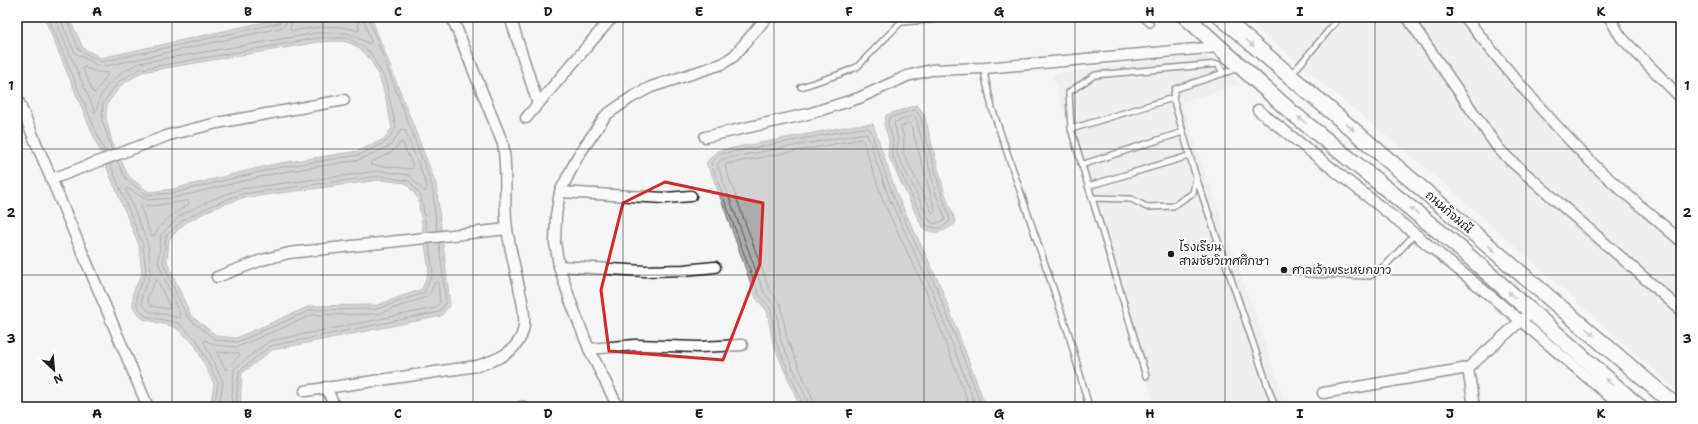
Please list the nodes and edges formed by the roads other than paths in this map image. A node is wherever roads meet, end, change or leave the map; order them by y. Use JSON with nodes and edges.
{"nodes":[{"id":1,"x":452,"y":17,"type":"edge"},
{"id":2,"x":510,"y":17,"type":"edge"},
{"id":3,"x":614,"y":17,"type":"edge"},
{"id":4,"x":767,"y":17,"type":"edge"},
{"id":5,"x":906,"y":17,"type":"edge"},
{"id":6,"x":963,"y":17,"type":"edge"},
{"id":7,"x":1142,"y":17,"type":"edge"},
{"id":8,"x":1186,"y":17,"type":"edge"},
{"id":9,"x":1221,"y":17,"type":"edge"},
{"id":10,"x":1340,"y":17,"type":"edge"},
{"id":11,"x":1407,"y":17,"type":"edge"},
{"id":12,"x":1465,"y":17,"type":"edge"},
{"id":13,"x":1609,"y":17,"type":"edge"},
{"id":14,"x":902,"y":22,"type":"junction"},
{"id":15,"x":1150,"y":24,"type":"dead end"},
{"id":16,"x":1219,"y":47,"type":"junction"},
{"id":17,"x":1218,"y":64,"type":"junction"},
{"id":18,"x":1238,"y":64,"type":"junction"},
{"id":19,"x":984,"y":68,"type":"junction"},
{"id":20,"x":1223,"y":73,"type":"junction"},
{"id":21,"x":1290,"y":76,"type":"junction"},
{"id":22,"x":801,"y":87,"type":"dead end"},
{"id":23,"x":17,"y":98,"type":"edge"},
{"id":24,"x":1173,"y":98,"type":"junction"},
{"id":25,"x":1681,"y":98,"type":"edge"},
{"id":26,"x":344,"y":100,"type":"dead end"},
{"id":27,"x":538,"y":104,"type":"junction"},
{"id":28,"x":1258,"y":110,"type":"dead end"},
{"id":29,"x":526,"y":118,"type":"dead end"},
{"id":30,"x":1070,"y":129,"type":"junction"},
{"id":31,"x":1183,"y":132,"type":"junction"},
{"id":32,"x":705,"y":137,"type":"dead end"},
{"id":33,"x":1364,"y":139,"type":"junction"},
{"id":34,"x":1189,"y":156,"type":"junction"},
{"id":35,"x":1348,"y":158,"type":"junction"},
{"id":36,"x":1081,"y":165,"type":"junction"},
{"id":37,"x":1196,"y":177,"type":"junction"},
{"id":38,"x":52,"y":180,"type":"junction"},
{"id":39,"x":1088,"y":186,"type":"junction"},
{"id":40,"x":560,"y":192,"type":"junction"},
{"id":41,"x":691,"y":196,"type":"dead end"},
{"id":42,"x":1092,"y":198,"type":"junction"},
{"id":43,"x":507,"y":229,"type":"junction"},
{"id":44,"x":1415,"y":234,"type":"junction"},
{"id":45,"x":1681,"y":240,"type":"edge"},
{"id":46,"x":559,"y":266,"type":"junction"},
{"id":47,"x":715,"y":267,"type":"dead end"},
{"id":48,"x":1307,"y":274,"type":"dead end"},
{"id":49,"x":216,"y":277,"type":"dead end"},
{"id":50,"x":1681,"y":310,"type":"edge"},
{"id":51,"x":1526,"y":316,"type":"junction"},
{"id":52,"x":742,"y":345,"type":"dead end"},
{"id":53,"x":589,"y":349,"type":"junction"},
{"id":54,"x":1468,"y":368,"type":"junction"},
{"id":55,"x":1146,"y":376,"type":"dead end"},
{"id":56,"x":326,"y":387,"type":"junction"},
{"id":57,"x":305,"y":391,"type":"dead end"},
{"id":58,"x":1323,"y":393,"type":"dead end"},
{"id":59,"x":148,"y":407,"type":"edge"},
{"id":60,"x":335,"y":407,"type":"edge"},
{"id":61,"x":618,"y":407,"type":"edge"},
{"id":62,"x":1090,"y":407,"type":"edge"},
{"id":63,"x":1275,"y":407,"type":"edge"},
{"id":64,"x":1474,"y":407,"type":"edge"},
{"id":65,"x":1622,"y":407,"type":"edge"},
{"id":66,"x":1639,"y":407,"type":"edge"},
{"id":67,"x":1677,"y":407,"type":"edge"}],
"edges":[{"from":1,"to":43,"type":"street"},
{"from":2,"to":27,"type":"street"},
{"from":3,"to":27,"type":"street"},
{"from":4,"to":40,"type":"street"},
{"from":5,"to":14,"type":"lane"},
{"from":6,"to":14,"type":"lane"},
{"from":7,"to":15,"type":"lane"},
{"from":8,"to":16,"type":"main road","name":"ถนนกิจมณี"},
{"from":9,"to":21,"type":"main road","name":"ถนนกิจมณี","one_way":true},
{"from":10,"to":21,"type":"lane"},
{"from":11,"to":50,"type":"street"},
{"from":12,"to":45,"type":"street"},
{"from":13,"to":25,"type":"street"},
{"from":14,"to":22,"type":"lane"},
{"from":16,"to":18,"type":"main road","name":"ถนนกิจมณี"},
{"from":16,"to":19,"type":"street"},
{"from":17,"to":18,"type":"lane"},
{"from":17,"to":20,"type":"lane"},
{"from":17,"to":30,"type":"lane"},
{"from":18,"to":20,"type":"lane"},
{"from":35,"to":18,"type":"main road","name":"ถนนกิจมณี","one_way":true},
{"from":19,"to":32,"type":"street"},
{"from":19,"to":62,"type":"lane"},
{"from":20,"to":24,"type":"lane"},
{"from":21,"to":33,"type":"main road","name":"ถนนกิจมณี","one_way":true},
{"from":23,"to":38,"type":"street"},
{"from":24,"to":30,"type":"lane"},
{"from":24,"to":31,"type":"lane"},
{"from":26,"to":38,"type":"street"},
{"from":27,"to":29,"type":"street"},
{"from":28,"to":44,"type":"street"},
{"from":30,"to":36,"type":"lane"},
{"from":31,"to":34,"type":"lane"},
{"from":31,"to":36,"type":"lane"},
{"from":33,"to":35,"type":"main road"},
{"from":33,"to":67,"type":"main road","name":"ถนนกิจมณี","one_way":true},
{"from":34,"to":37,"type":"lane"},
{"from":34,"to":39,"type":"lane"},
{"from":51,"to":35,"type":"main road","name":"ถนนกิจมณี","one_way":true},
{"from":36,"to":39,"type":"lane"},
{"from":37,"to":42,"type":"lane"},
{"from":37,"to":63,"type":"lane"},
{"from":38,"to":59,"type":"street"},
{"from":39,"to":42,"type":"lane"},
{"from":40,"to":41,"type":"street"},
{"from":40,"to":46,"type":"street"},
{"from":42,"to":55,"type":"lane"},
{"from":43,"to":49,"type":"street"},
{"from":43,"to":56,"type":"street"},
{"from":44,"to":48,"type":"lane"},
{"from":44,"to":51,"type":"street"},
{"from":46,"to":47,"type":"street"},
{"from":46,"to":53,"type":"street"},
{"from":51,"to":54,"type":"street"},
{"from":51,"to":65,"type":"street"},
{"from":66,"to":51,"type":"main road","name":"ถนนกิจมณี","one_way":true},
{"from":52,"to":53,"type":"street"},
{"from":53,"to":61,"type":"street"},
{"from":54,"to":58,"type":"street"},
{"from":54,"to":64,"type":"street"},
{"from":56,"to":57,"type":"street"},
{"from":56,"to":60,"type":"street"}]}
